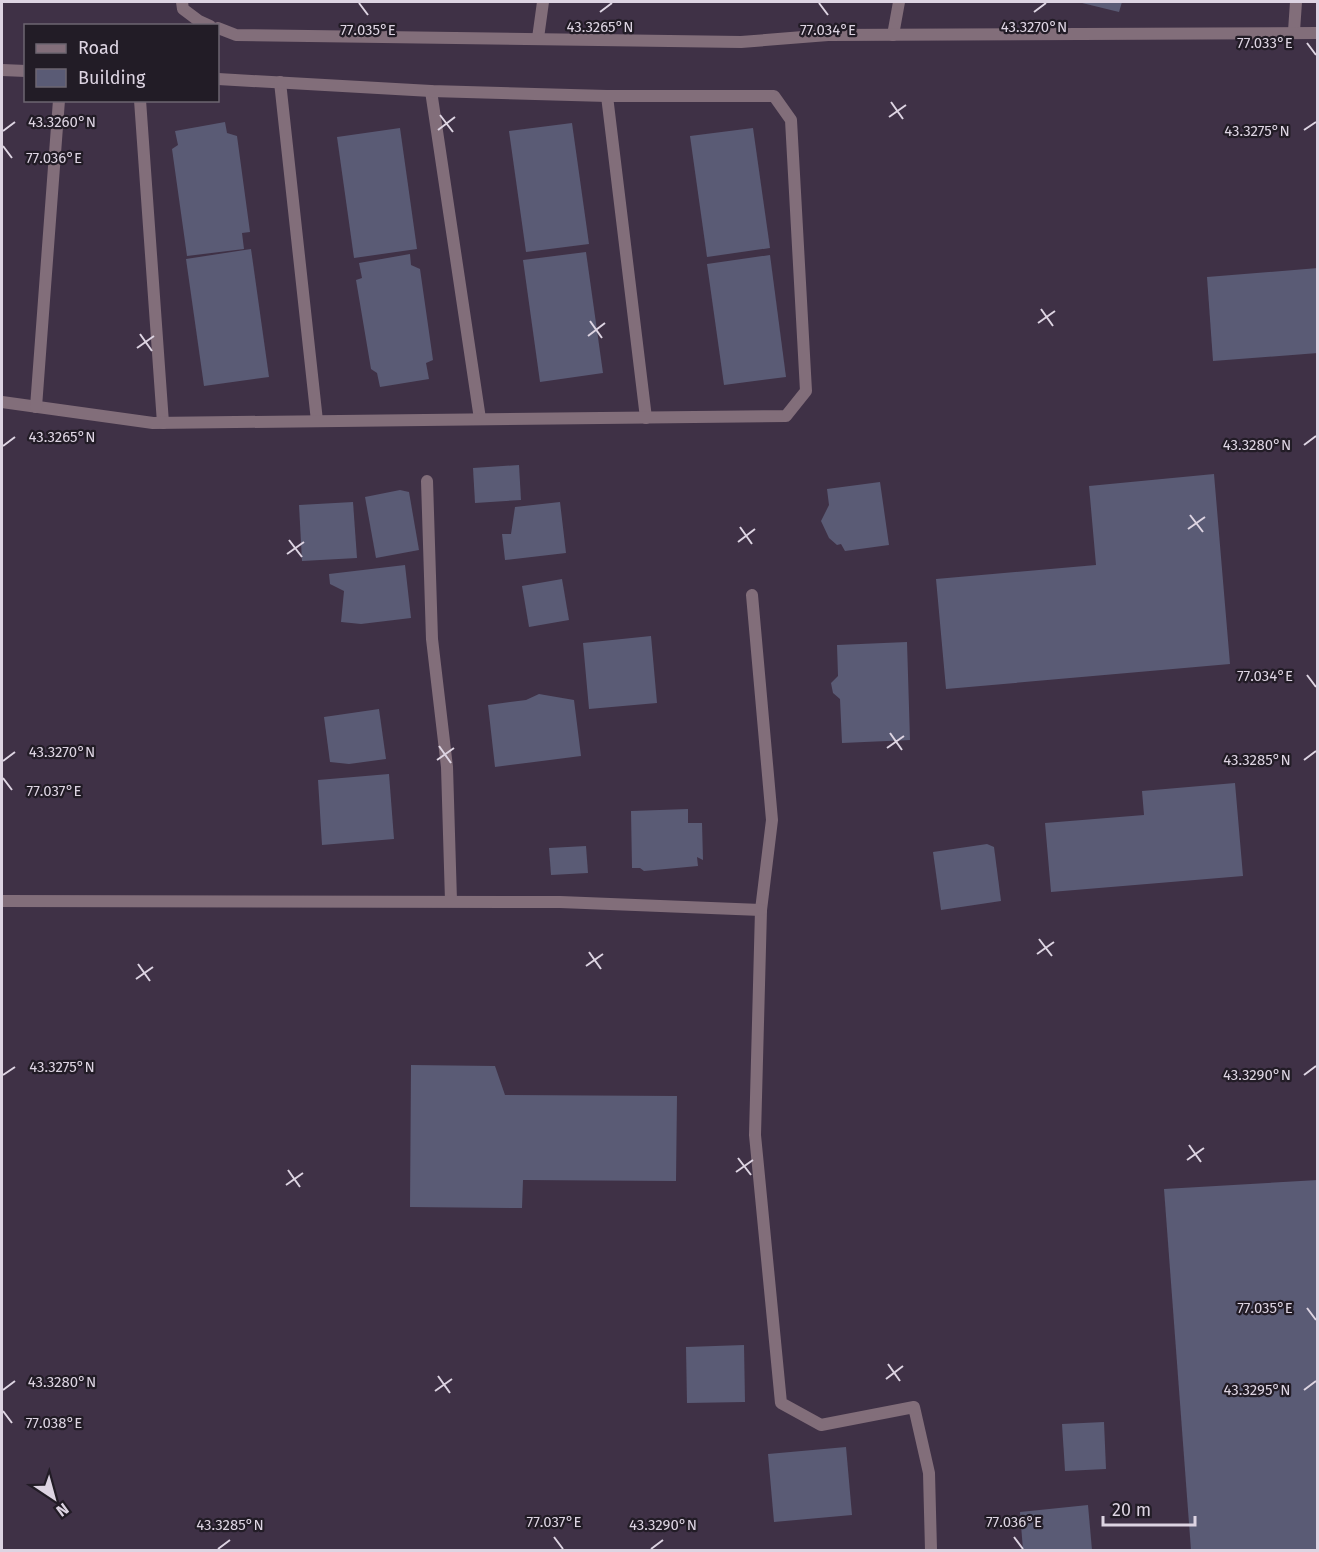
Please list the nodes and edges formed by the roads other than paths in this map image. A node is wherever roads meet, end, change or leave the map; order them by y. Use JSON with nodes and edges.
{"nodes":[{"id":1,"x":182,"y":2,"type":"edge"},
{"id":2,"x":543,"y":2,"type":"edge"},
{"id":3,"x":899,"y":2,"type":"edge"},
{"id":4,"x":1296,"y":2,"type":"edge"},
{"id":5,"x":206,"y":24,"type":"edge"},
{"id":6,"x":219,"y":28,"type":"edge"},
{"id":7,"x":1294,"y":31,"type":"junction"},
{"id":8,"x":1317,"y":33,"type":"edge"},
{"id":9,"x":893,"y":35,"type":"junction"},
{"id":10,"x":538,"y":38,"type":"junction"},
{"id":11,"x":2,"y":70,"type":"edge"},
{"id":12,"x":24,"y":71,"type":"edge"},
{"id":13,"x":219,"y":80,"type":"edge"},
{"id":14,"x":280,"y":82,"type":"junction"},
{"id":15,"x":431,"y":91,"type":"junction"},
{"id":16,"x":607,"y":96,"type":"junction"},
{"id":17,"x":59,"y":102,"type":"edge"},
{"id":18,"x":140,"y":102,"type":"edge"},
{"id":19,"x":2,"y":402,"type":"edge"},
{"id":20,"x":36,"y":406,"type":"junction"},
{"id":21,"x":646,"y":418,"type":"junction"},
{"id":22,"x":480,"y":419,"type":"junction"},
{"id":23,"x":317,"y":421,"type":"junction"},
{"id":24,"x":163,"y":423,"type":"junction"},
{"id":25,"x":427,"y":481,"type":"dead end"},
{"id":26,"x":752,"y":595,"type":"dead end"},
{"id":27,"x":2,"y":901,"type":"edge"},
{"id":28,"x":451,"y":901,"type":"junction"},
{"id":29,"x":761,"y":910,"type":"junction"},
{"id":30,"x":931,"y":1551,"type":"edge"}],
"edges":[{"from":1,"to":5,"type":"street"},
{"from":2,"to":10,"type":"street"},
{"from":3,"to":9,"type":"street"},
{"from":4,"to":7,"type":"street"},
{"from":6,"to":10,"type":"street"},
{"from":7,"to":8,"type":"street"},
{"from":7,"to":9,"type":"street"},
{"from":9,"to":10,"type":"street"},
{"from":11,"to":12,"type":"street"},
{"from":13,"to":14,"type":"street"},
{"from":14,"to":15,"type":"street"},
{"from":14,"to":23,"type":"street"},
{"from":15,"to":16,"type":"street"},
{"from":15,"to":22,"type":"street"},
{"from":16,"to":21,"type":"street"},
{"from":16,"to":21,"type":"street"},
{"from":17,"to":20,"type":"street"},
{"from":18,"to":24,"type":"street"},
{"from":19,"to":20,"type":"street"},
{"from":20,"to":24,"type":"street"},
{"from":21,"to":22,"type":"street"},
{"from":22,"to":23,"type":"street"},
{"from":23,"to":24,"type":"street"},
{"from":25,"to":28,"type":"street"},
{"from":26,"to":29,"type":"street"},
{"from":27,"to":28,"type":"street"},
{"from":28,"to":29,"type":"street"},
{"from":29,"to":30,"type":"street"}]}
